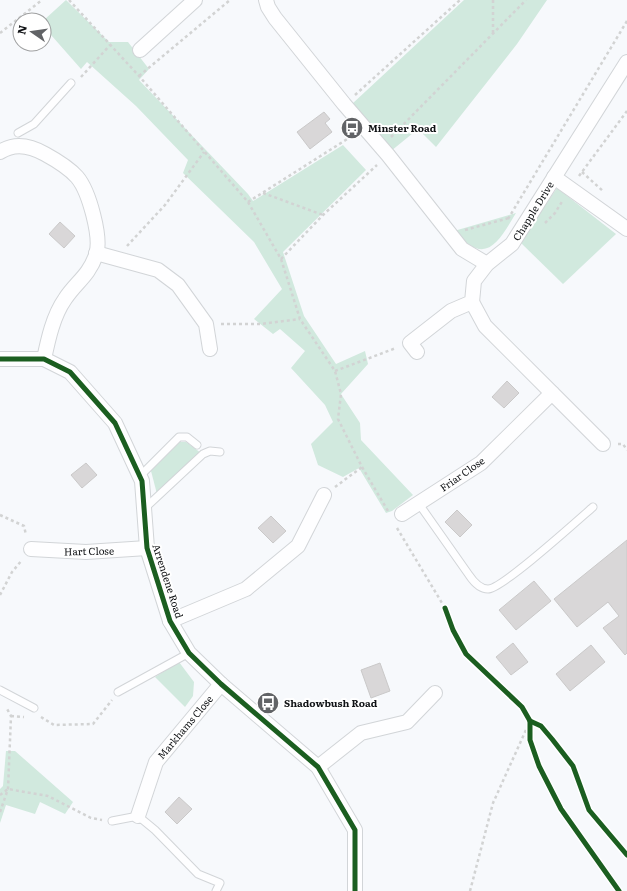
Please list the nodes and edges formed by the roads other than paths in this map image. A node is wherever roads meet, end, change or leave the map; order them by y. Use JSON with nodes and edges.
{"nodes":[{"id":1,"x":195,"y":0,"type":"edge"},
{"id":2,"x":266,"y":0,"type":"edge"},
{"id":3,"x":140,"y":50,"type":"dead end"},
{"id":4,"x":627,"y":62,"type":"edge"},
{"id":5,"x":71,"y":84,"type":"road end"},
{"id":6,"x":18,"y":139,"type":"junction"},
{"id":7,"x":0,"y":152,"type":"edge"},
{"id":8,"x":554,"y":177,"type":"junction"},
{"id":9,"x":627,"y":228,"type":"edge"},
{"id":10,"x":96,"y":253,"type":"junction"},
{"id":11,"x":487,"y":264,"type":"junction"},
{"id":12,"x":472,"y":302,"type":"junction"},
{"id":13,"x":210,"y":348,"type":"dead end"},
{"id":14,"x":413,"y":348,"type":"road end"},
{"id":15,"x":0,"y":359,"type":"edge"},
{"id":16,"x":44,"y":359,"type":"junction"},
{"id":17,"x":552,"y":393,"type":"junction"},
{"id":18,"x":603,"y":444,"type":"dead end"},
{"id":19,"x":197,"y":445,"type":"dead end"},
{"id":20,"x":220,"y":452,"type":"dead end"},
{"id":21,"x":140,"y":476,"type":"junction"},
{"id":22,"x":324,"y":495,"type":"road end"},
{"id":23,"x":418,"y":504,"type":"junction"},
{"id":24,"x":593,"y":507,"type":"dead end"},
{"id":25,"x":144,"y":509,"type":"junction"},
{"id":26,"x":395,"y":517,"type":"road end"},
{"id":27,"x":147,"y":548,"type":"junction"},
{"id":28,"x":31,"y":549,"type":"road end"},
{"id":29,"x":170,"y":620,"type":"junction"},
{"id":30,"x":189,"y":653,"type":"junction"},
{"id":31,"x":221,"y":684,"type":"junction"},
{"id":32,"x":0,"y":690,"type":"edge"},
{"id":33,"x":118,"y":692,"type":"road end"},
{"id":34,"x":435,"y":693,"type":"dead end"},
{"id":35,"x":34,"y":708,"type":"dead end"},
{"id":36,"x":318,"y":767,"type":"junction"},
{"id":37,"x":138,"y":816,"type":"junction"},
{"id":38,"x":112,"y":821,"type":"road end"},
{"id":39,"x":216,"y":891,"type":"edge"},
{"id":40,"x":355,"y":891,"type":"edge"}],
"edges":[{"from":1,"to":3,"type":"street"},
{"from":2,"to":11,"type":"street"},
{"from":4,"to":8,"type":"street","name":"Chapple Drive"},
{"from":5,"to":6,"type":"lane"},
{"from":6,"to":7,"type":"street"},
{"from":6,"to":10,"type":"street"},
{"from":8,"to":9,"type":"street"},
{"from":8,"to":11,"type":"street","name":"Chapple Drive"},
{"from":10,"to":13,"type":"street"},
{"from":10,"to":16,"type":"street"},
{"from":11,"to":12,"type":"street","name":"Chapple Drive"},
{"from":12,"to":14,"type":"street"},
{"from":12,"to":17,"type":"street"},
{"from":15,"to":16,"type":"street","name":"Arrendene Road"},
{"from":16,"to":21,"type":"street","name":"Arrendene Road"},
{"from":17,"to":18,"type":"street"},
{"from":17,"to":23,"type":"street","name":"Friar Close"},
{"from":19,"to":21,"type":"lane"},
{"from":20,"to":25,"type":"lane"},
{"from":21,"to":25,"type":"street","name":"Arrendene Road"},
{"from":22,"to":29,"type":"street"},
{"from":23,"to":24,"type":"lane"},
{"from":23,"to":26,"type":"street","name":"Friar Close"},
{"from":25,"to":27,"type":"street","name":"Arrendene Road"},
{"from":27,"to":28,"type":"street","name":"Hart Close"},
{"from":27,"to":29,"type":"street","name":"Arrendene Road"},
{"from":29,"to":30,"type":"street","name":"Arrendene Road"},
{"from":30,"to":31,"type":"street","name":"Arrendene Road"},
{"from":30,"to":33,"type":"lane"},
{"from":31,"to":36,"type":"street","name":"Arrendene Road"},
{"from":31,"to":37,"type":"street","name":"Markhams Close"},
{"from":32,"to":35,"type":"lane"},
{"from":34,"to":36,"type":"street"},
{"from":36,"to":40,"type":"street","name":"Arrendene Road"},
{"from":37,"to":38,"type":"lane"},
{"from":37,"to":39,"type":"lane"}]}
